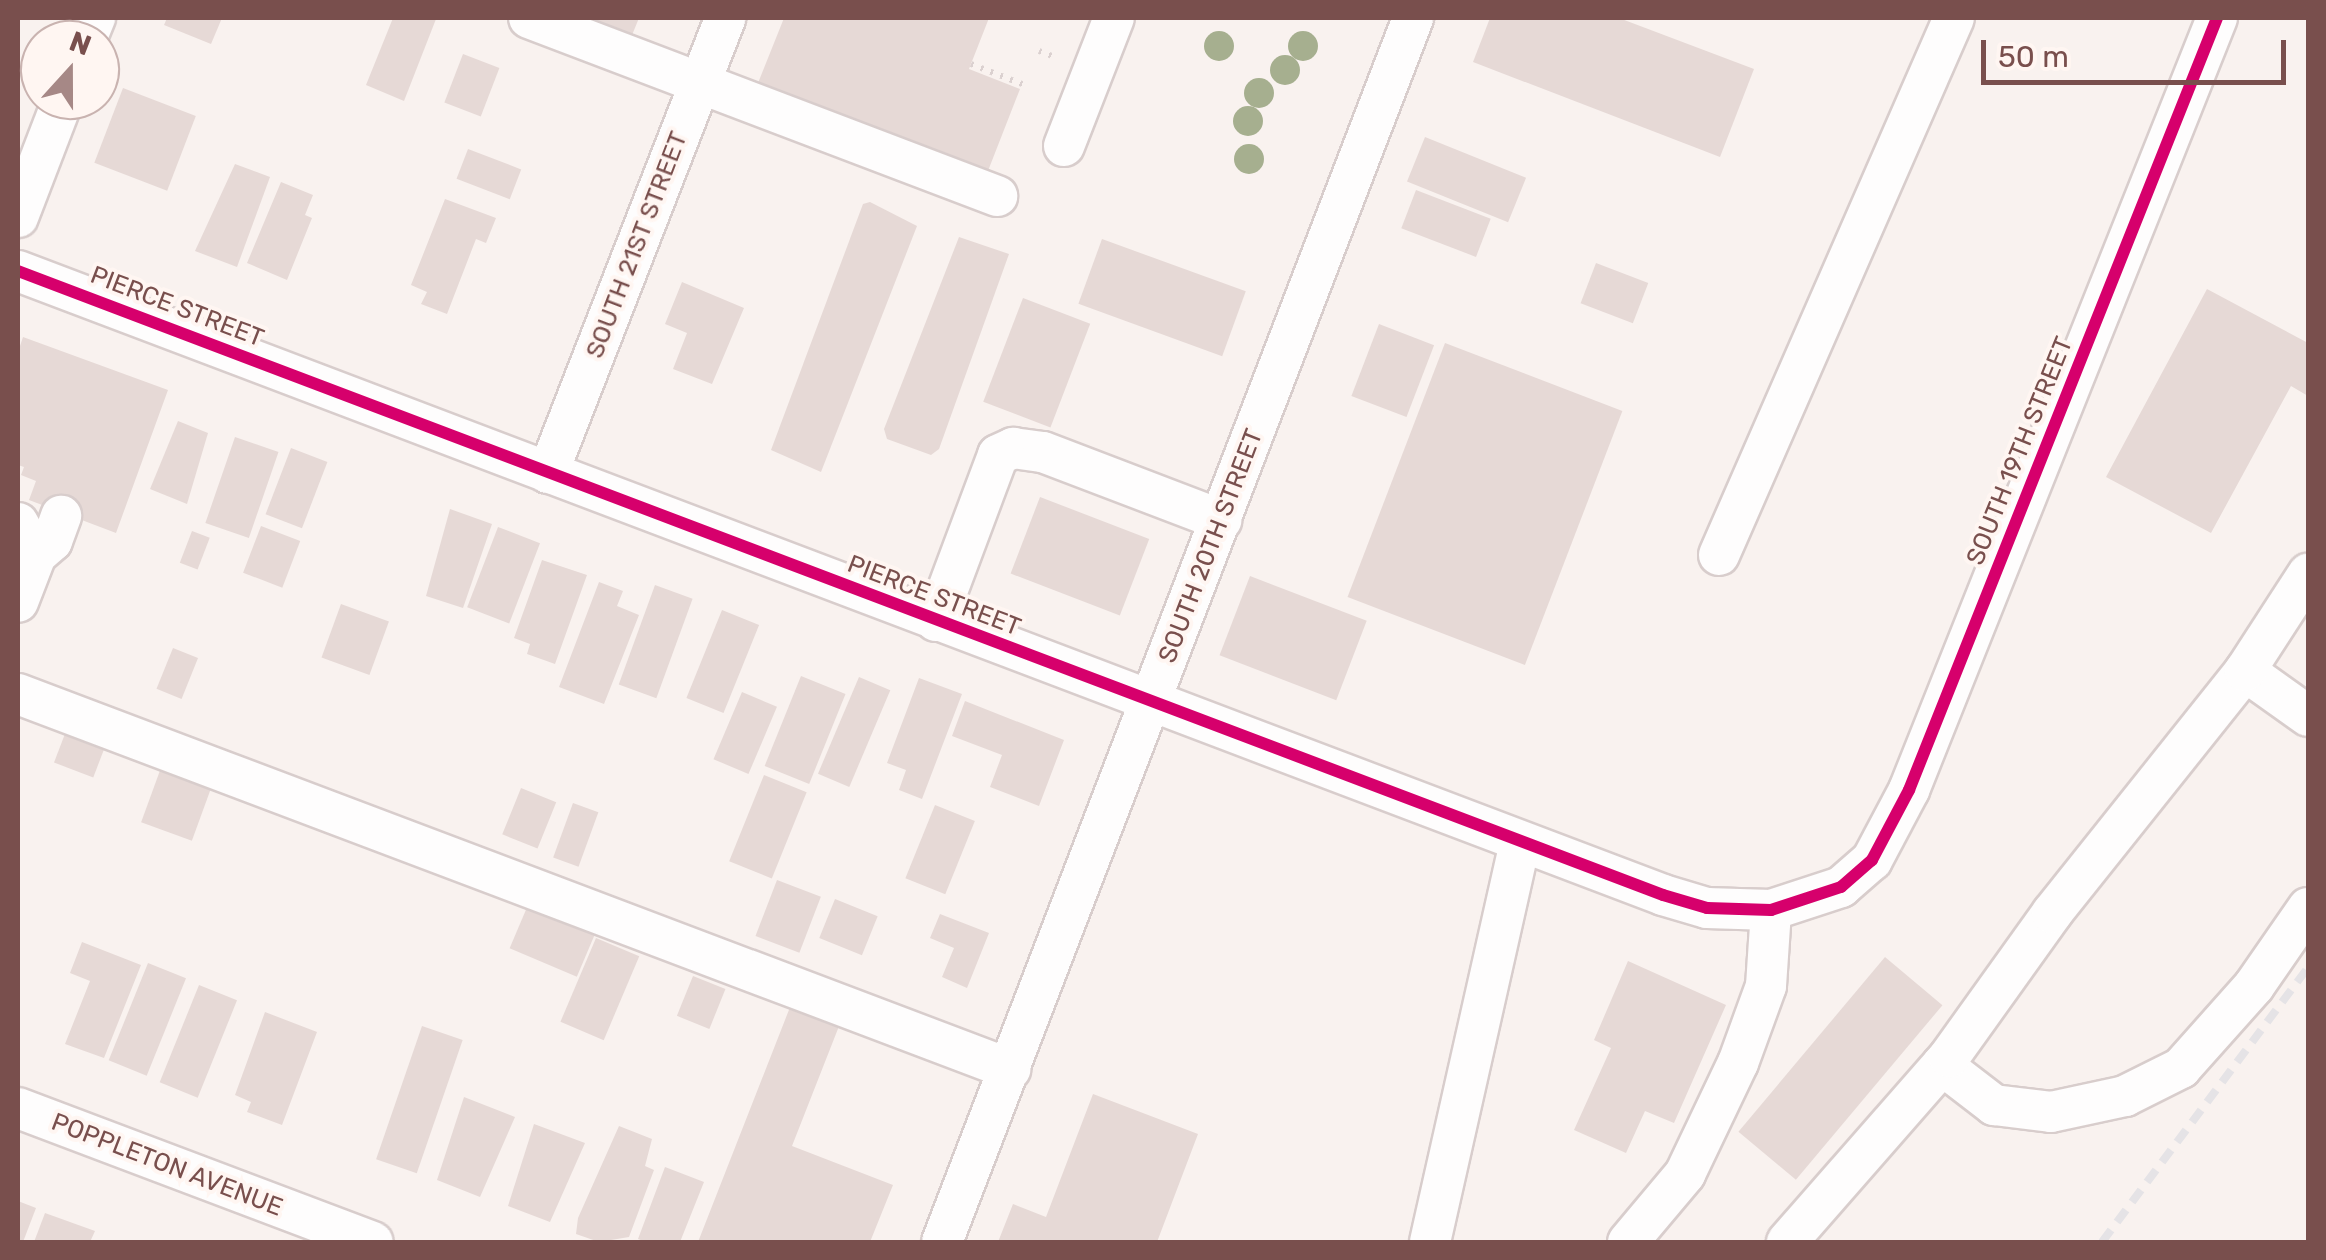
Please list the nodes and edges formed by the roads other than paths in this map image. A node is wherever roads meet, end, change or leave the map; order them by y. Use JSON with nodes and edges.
{"nodes":[{"id":1,"x":529,"y":18,"type":"edge"},
{"id":2,"x":725,"y":18,"type":"edge"},
{"id":3,"x":1114,"y":18,"type":"edge"},
{"id":4,"x":1413,"y":18,"type":"edge"},
{"id":5,"x":1954,"y":18,"type":"edge"},
{"id":6,"x":2209,"y":21,"type":"edge"},
{"id":7,"x":699,"y":84,"type":"junction"},
{"id":8,"x":55,"y":120,"type":"edge"},
{"id":9,"x":1064,"y":146,"type":"dead end"},
{"id":10,"x":997,"y":196,"type":"dead end"},
{"id":11,"x":18,"y":216,"type":"edge"},
{"id":12,"x":18,"y":270,"type":"edge"},
{"id":13,"x":548,"y":473,"type":"junction"},
{"id":14,"x":61,"y":516,"type":"dead end"},
{"id":15,"x":1220,"y":520,"type":"junction"},
{"id":16,"x":27,"y":539,"type":"edge"},
{"id":17,"x":1719,"y":555,"type":"dead end"},
{"id":18,"x":2308,"y":574,"type":"edge"},
{"id":19,"x":18,"y":602,"type":"edge"},
{"id":20,"x":936,"y":621,"type":"junction"},
{"id":21,"x":2245,"y":671,"type":"junction"},
{"id":22,"x":18,"y":694,"type":"edge"},
{"id":23,"x":1151,"y":703,"type":"junction"},
{"id":24,"x":2308,"y":716,"type":"edge"},
{"id":25,"x":1520,"y":842,"type":"junction"},
{"id":26,"x":1842,"y":887,"type":"joint"},
{"id":27,"x":2308,"y":908,"type":"edge"},
{"id":28,"x":1772,"y":910,"type":"junction"},
{"id":29,"x":1942,"y":1065,"type":"junction"},
{"id":30,"x":1010,"y":1069,"type":"junction"},
{"id":31,"x":18,"y":1108,"type":"edge"},
{"id":32,"x":284,"y":1227,"type":"edge"},
{"id":33,"x":373,"y":1242,"type":"edge"},
{"id":34,"x":942,"y":1242,"type":"edge"},
{"id":35,"x":1430,"y":1242,"type":"edge"},
{"id":36,"x":1628,"y":1242,"type":"edge"},
{"id":37,"x":1786,"y":1242,"type":"edge"}],
"edges":[{"from":1,"to":7,"type":"street"},
{"from":2,"to":7,"type":"street","name":"SOUTH 21ST STREET"},
{"from":3,"to":9,"type":"street"},
{"from":4,"to":15,"type":"street","name":"SOUTH 20TH STREET"},
{"from":5,"to":17,"type":"street"},
{"from":6,"to":26,"type":"street","name":"SOUTH 19TH STREET"},
{"from":7,"to":10,"type":"street"},
{"from":7,"to":13,"type":"street","name":"SOUTH 21ST STREET"},
{"from":8,"to":11,"type":"street"},
{"from":12,"to":13,"type":"street","name":"PIERCE STREET"},
{"from":13,"to":20,"type":"street","name":"PIERCE STREET"},
{"from":14,"to":16,"type":"street"},
{"from":15,"to":20,"type":"street"},
{"from":15,"to":23,"type":"street","name":"SOUTH 20TH STREET"},
{"from":16,"to":19,"type":"street"},
{"from":18,"to":21,"type":"street"},
{"from":20,"to":23,"type":"street","name":"PIERCE STREET"},
{"from":21,"to":24,"type":"street"},
{"from":21,"to":29,"type":"street"},
{"from":22,"to":30,"type":"street"},
{"from":23,"to":25,"type":"street","name":"PIERCE STREET"},
{"from":23,"to":30,"type":"street","name":"SOUTH 20TH STREET"},
{"from":25,"to":28,"type":"street","name":"PIERCE STREET"},
{"from":25,"to":35,"type":"street"},
{"from":26,"to":28,"type":"street","name":"PIERCE STREET"},
{"from":27,"to":29,"type":"street"},
{"from":28,"to":36,"type":"street"},
{"from":29,"to":37,"type":"street"},
{"from":30,"to":34,"type":"street","name":"SOUTH 20TH STREET"},
{"from":31,"to":32,"type":"street","name":"POPPLETON AVENUE"},
{"from":32,"to":33,"type":"street","name":"POPPLETON AVENUE"}]}
